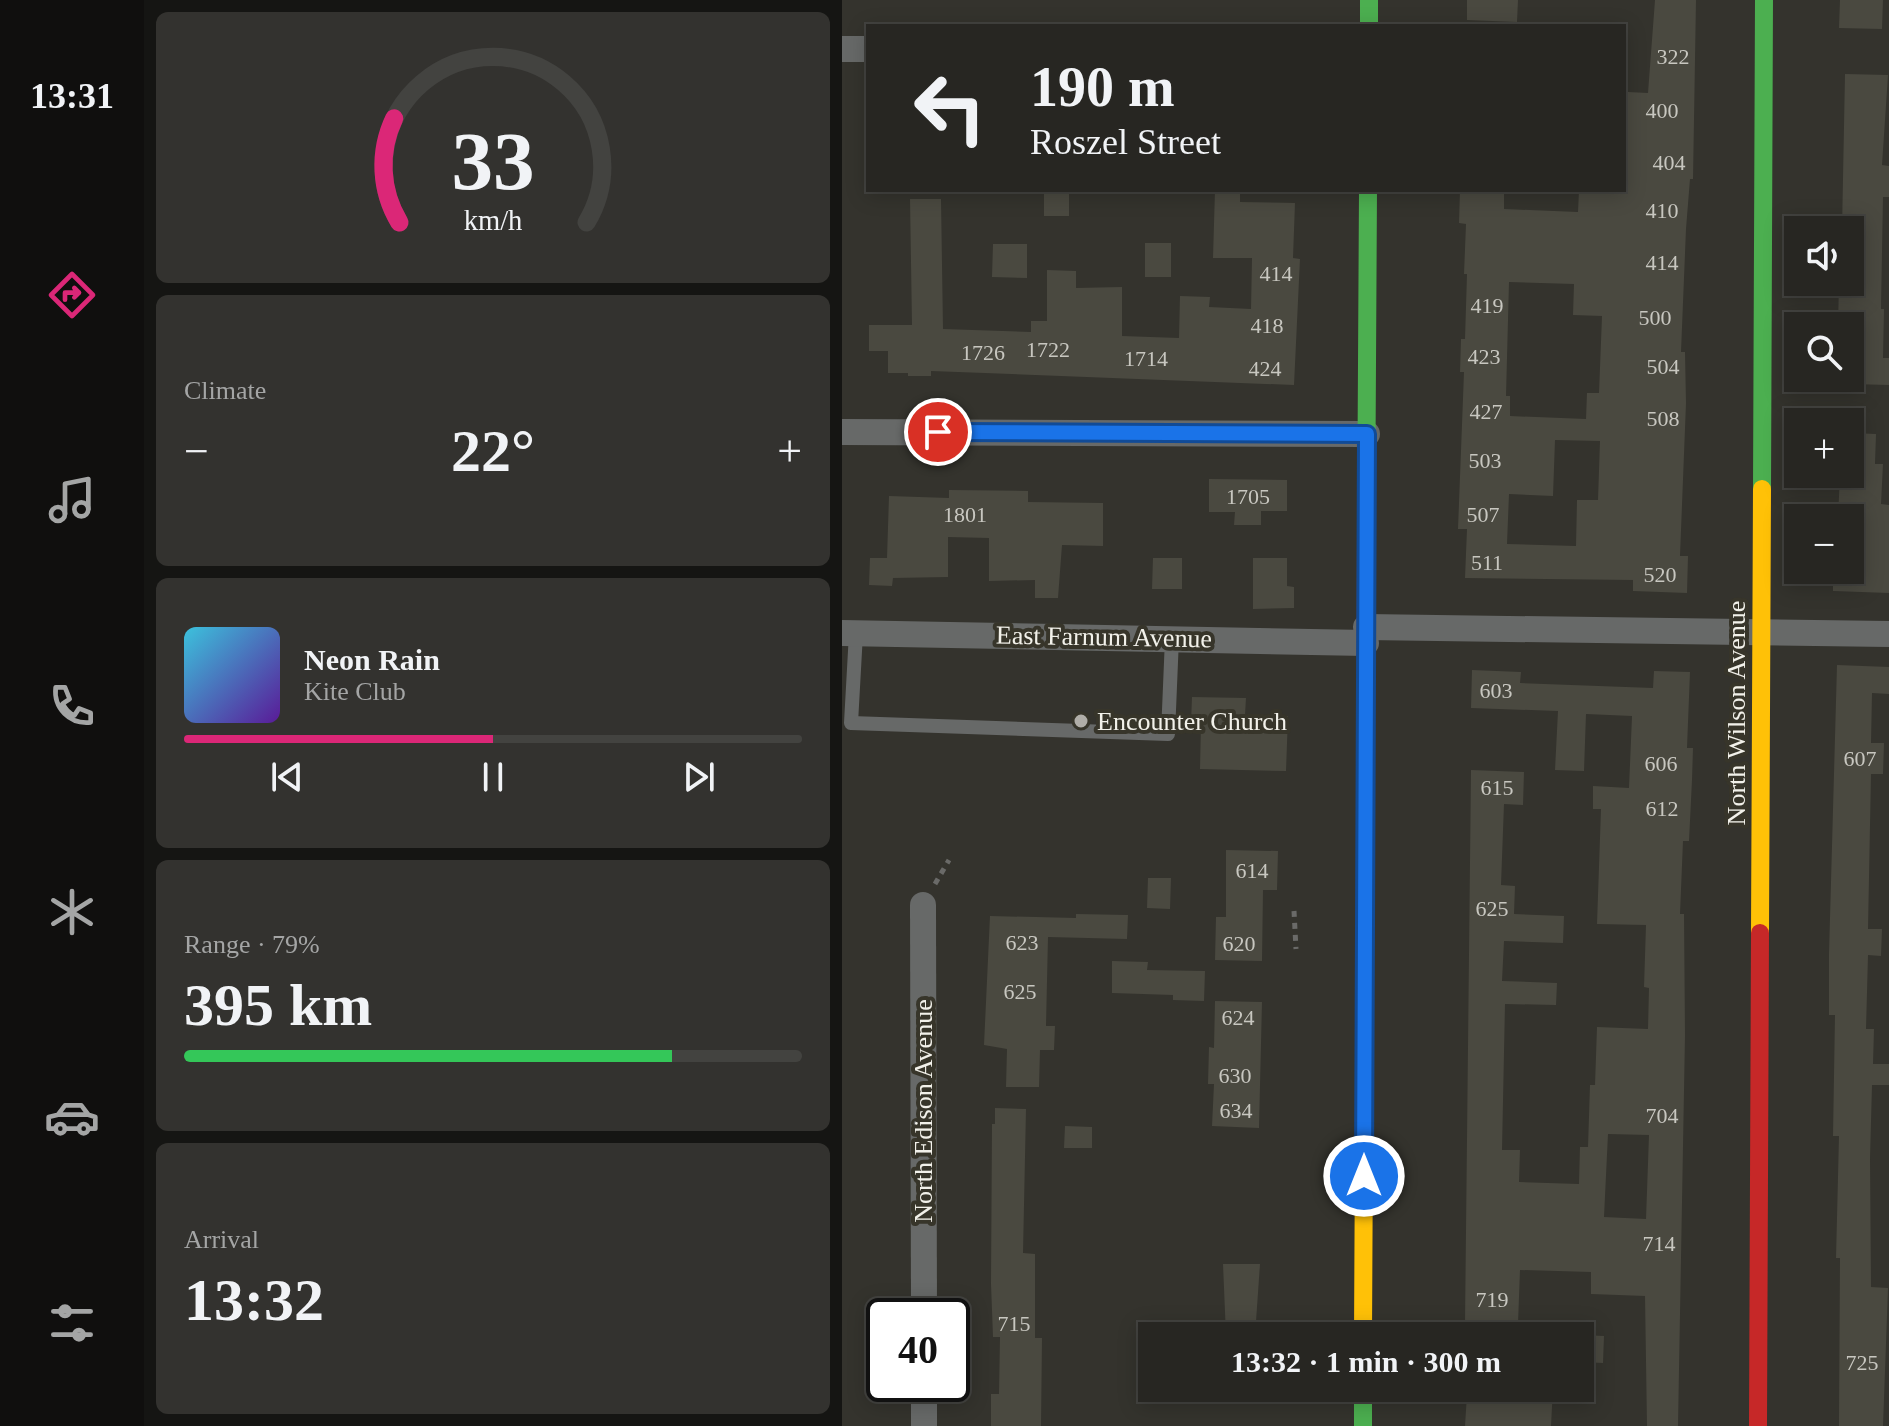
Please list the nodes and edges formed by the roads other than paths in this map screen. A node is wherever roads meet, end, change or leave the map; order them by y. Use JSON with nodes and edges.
{"nodes":[{"id":1,"x":1369,"y":0,"type":"edge"},
{"id":2,"x":1764,"y":0,"type":"edge"},
{"id":3,"x":1369,"y":24,"type":"edge"},
{"id":4,"x":842,"y":49,"type":"edge"},
{"id":5,"x":866,"y":49,"type":"edge"},
{"id":6,"x":1368,"y":192,"type":"edge"},
{"id":7,"x":842,"y":432,"type":"edge"},
{"id":8,"x":1367,"y":434,"type":"junction"},
{"id":9,"x":1762,"y":632,"type":"junction"},
{"id":10,"x":849,"y":633,"type":"edge"},
{"id":11,"x":1889,"y":634,"type":"edge"},
{"id":12,"x":1366,"y":635,"type":"junction"},
{"id":13,"x":1172,"y":638,"type":"junction"},
{"id":14,"x":923,"y":905,"type":"dead end"},
{"id":15,"x":924,"y":1298,"type":"edge"},
{"id":16,"x":1363,"y":1322,"type":"edge"},
{"id":17,"x":924,"y":1402,"type":"edge"},
{"id":18,"x":1363,"y":1402,"type":"edge"},
{"id":19,"x":924,"y":1426,"type":"edge"},
{"id":20,"x":1363,"y":1426,"type":"edge"},
{"id":21,"x":1758,"y":1426,"type":"edge"}],
"edges":[{"from":1,"to":3,"type":"street"},
{"from":2,"to":9,"type":"street","name":"North Wilson Avenue"},
{"from":4,"to":5,"type":"street"},
{"from":6,"to":8,"type":"street"},
{"from":7,"to":8,"type":"street"},
{"from":8,"to":12,"type":"street"},
{"from":9,"to":11,"type":"street","name":"East Farnum Avenue"},
{"from":9,"to":12,"type":"street","name":"East Farnum Avenue"},
{"from":9,"to":21,"type":"street","name":"North Wilson Avenue"},
{"from":10,"to":13,"type":"street","name":"East Farnum Avenue"},
{"from":10,"to":13,"type":"lane"},
{"from":12,"to":13,"type":"street","name":"East Farnum Avenue"},
{"from":12,"to":16,"type":"street"},
{"from":14,"to":15,"type":"street","name":"North Edison Avenue"},
{"from":17,"to":19,"type":"street"},
{"from":18,"to":20,"type":"street"}]}
